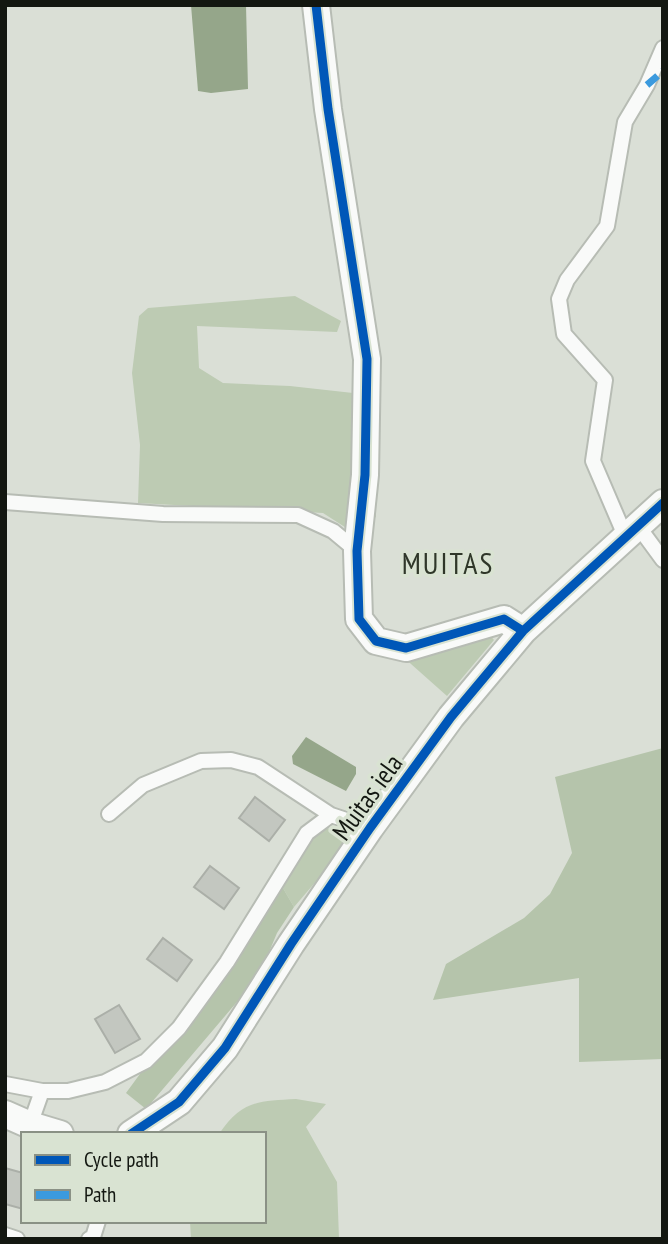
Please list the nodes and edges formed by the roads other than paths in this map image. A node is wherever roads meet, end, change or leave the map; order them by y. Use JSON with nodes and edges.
{"nodes":[{"id":1,"x":316,"y":5,"type":"edge"},
{"id":2,"x":663,"y":48,"type":"edge"},
{"id":3,"x":5,"y":502,"type":"edge"},
{"id":4,"x":663,"y":503,"type":"edge"},
{"id":5,"x":632,"y":532,"type":"junction"},
{"id":6,"x":357,"y":551,"type":"junction"},
{"id":7,"x":663,"y":560,"type":"edge"},
{"id":8,"x":523,"y":631,"type":"junction"},
{"id":9,"x":109,"y":814,"type":"dead end"},
{"id":10,"x":331,"y":815,"type":"junction"},
{"id":11,"x":370,"y":828,"type":"junction"},
{"id":12,"x":5,"y":1084,"type":"edge"},
{"id":13,"x":42,"y":1091,"type":"junction"},
{"id":14,"x":5,"y":1114,"type":"edge"},
{"id":15,"x":30,"y":1125,"type":"junction"},
{"id":16,"x":53,"y":1132,"type":"edge"},
{"id":17,"x":134,"y":1132,"type":"edge"},
{"id":18,"x":97,"y":1223,"type":"edge"},
{"id":19,"x":5,"y":1235,"type":"edge"},
{"id":20,"x":17,"y":1239,"type":"edge"},
{"id":21,"x":89,"y":1239,"type":"edge"}],
"edges":[{"from":1,"to":6,"type":"street"},
{"from":2,"to":5,"type":"lane"},
{"from":3,"to":6,"type":"lane"},
{"from":4,"to":5,"type":"street","name":"Muitas iela"},
{"from":5,"to":7,"type":"lane"},
{"from":5,"to":8,"type":"street","name":"Muitas iela"},
{"from":6,"to":8,"type":"street"},
{"from":8,"to":11,"type":"street","name":"Muitas iela"},
{"from":9,"to":10,"type":"lane"},
{"from":10,"to":11,"type":"lane"},
{"from":10,"to":13,"type":"lane"},
{"from":11,"to":17,"type":"street","name":"Muitas iela"},
{"from":12,"to":13,"type":"lane"},
{"from":13,"to":15,"type":"lane"},
{"from":14,"to":15,"type":"street"},
{"from":15,"to":16,"type":"street"},
{"from":18,"to":21,"type":"lane"},
{"from":19,"to":20,"type":"lane"}]}
